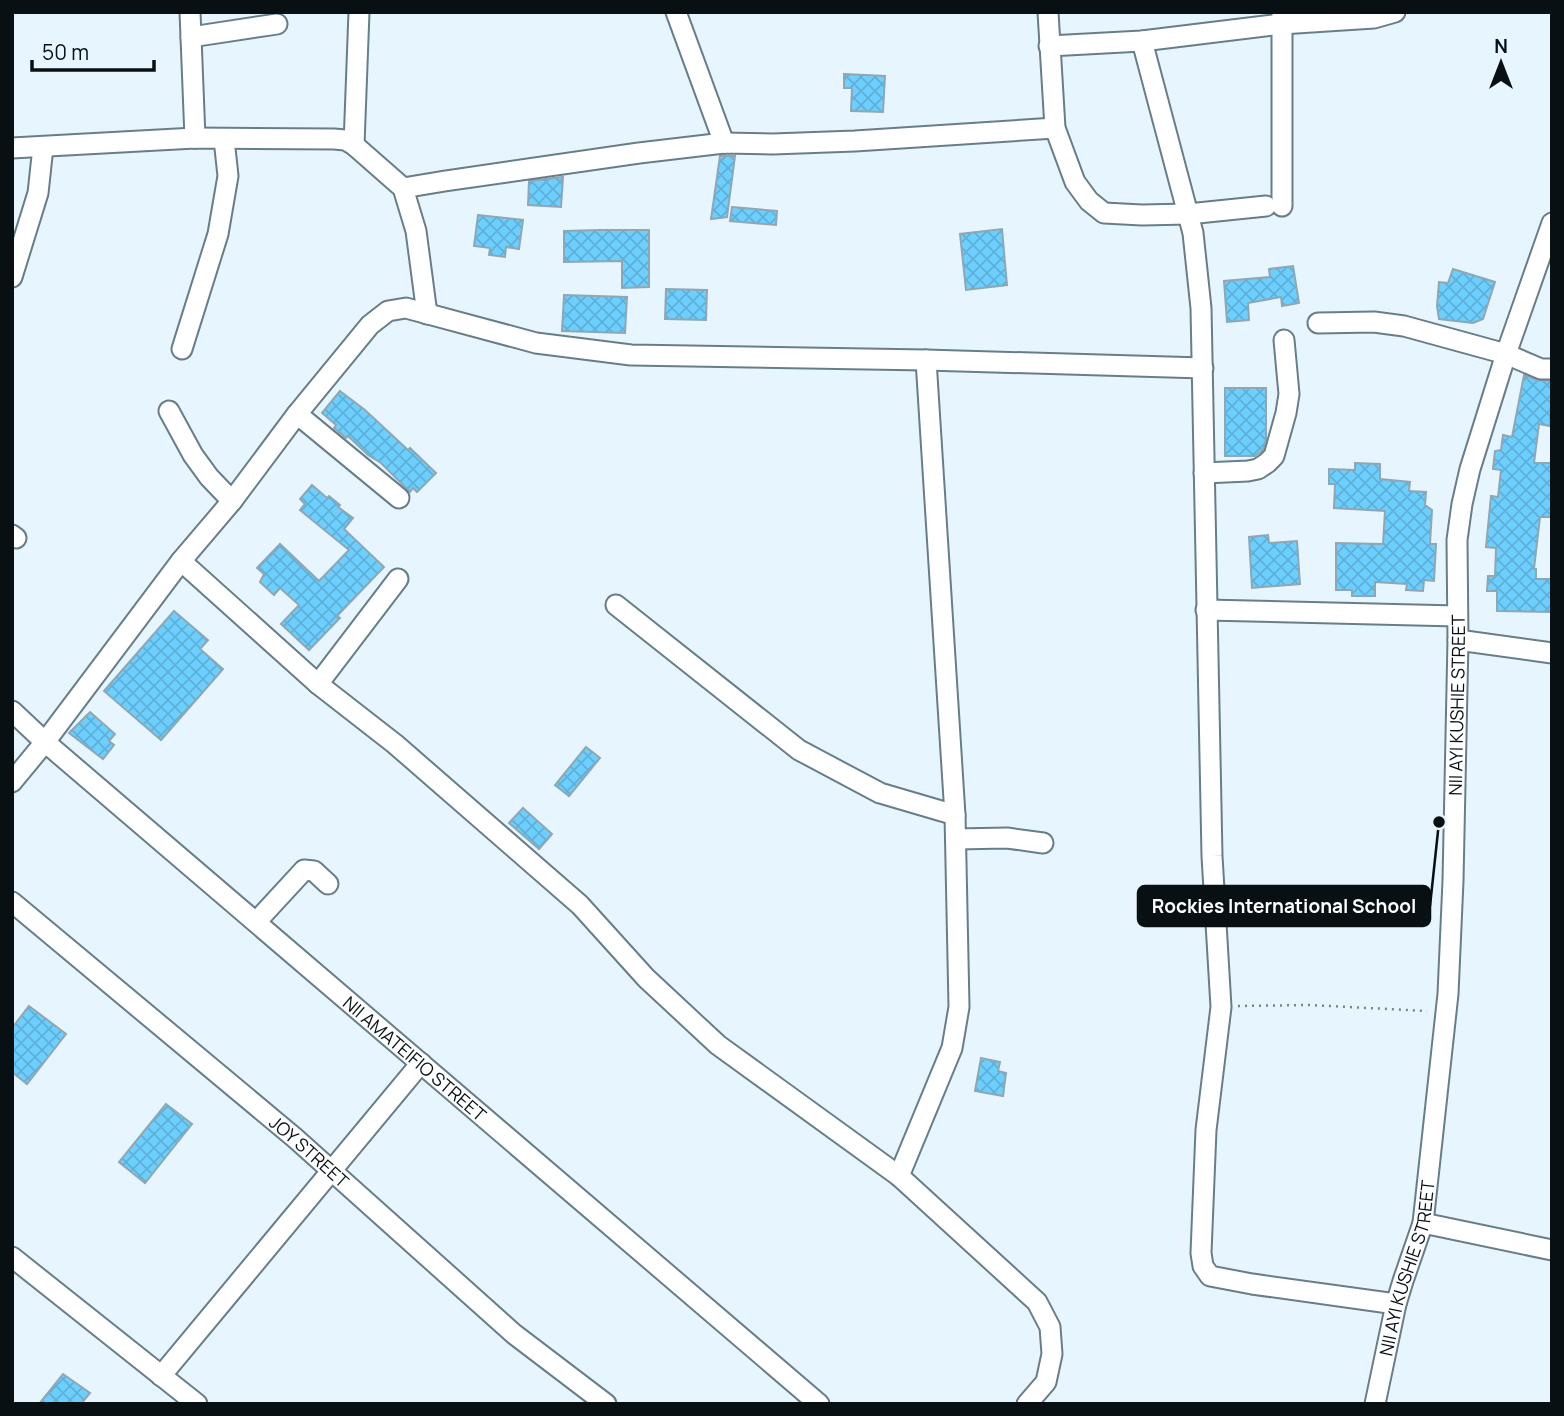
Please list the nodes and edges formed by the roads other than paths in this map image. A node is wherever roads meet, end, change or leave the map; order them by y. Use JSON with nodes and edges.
{"nodes":[{"id":1,"x":190,"y":12,"type":"edge"},
{"id":2,"x":359,"y":12,"type":"edge"},
{"id":3,"x":676,"y":12,"type":"edge"},
{"id":4,"x":1048,"y":12,"type":"edge"},
{"id":5,"x":1395,"y":12,"type":"edge"},
{"id":6,"x":1281,"y":18,"type":"edge"},
{"id":7,"x":277,"y":24,"type":"dead end"},
{"id":8,"x":191,"y":37,"type":"junction"},
{"id":9,"x":1142,"y":41,"type":"junction"},
{"id":10,"x":1049,"y":46,"type":"junction"},
{"id":11,"x":1055,"y":128,"type":"junction"},
{"id":12,"x":195,"y":138,"type":"junction"},
{"id":13,"x":224,"y":139,"type":"junction"},
{"id":14,"x":724,"y":143,"type":"junction"},
{"id":15,"x":354,"y":145,"type":"junction"},
{"id":16,"x":43,"y":147,"type":"junction"},
{"id":17,"x":12,"y":148,"type":"edge"},
{"id":18,"x":403,"y":188,"type":"junction"},
{"id":19,"x":1188,"y":214,"type":"junction"},
{"id":20,"x":1550,"y":232,"type":"edge"},
{"id":21,"x":12,"y":277,"type":"edge"},
{"id":22,"x":427,"y":314,"type":"junction"},
{"id":23,"x":1318,"y":323,"type":"dead end"},
{"id":24,"x":1284,"y":340,"type":"dead end"},
{"id":25,"x":182,"y":349,"type":"dead end"},
{"id":26,"x":1506,"y":354,"type":"junction"},
{"id":27,"x":926,"y":360,"type":"junction"},
{"id":28,"x":1203,"y":368,"type":"junction"},
{"id":29,"x":1552,"y":369,"type":"edge"},
{"id":30,"x":169,"y":411,"type":"dead end"},
{"id":31,"x":297,"y":414,"type":"junction"},
{"id":32,"x":1204,"y":472,"type":"junction"},
{"id":33,"x":399,"y":498,"type":"dead end"},
{"id":34,"x":232,"y":500,"type":"junction"},
{"id":35,"x":181,"y":561,"type":"junction"},
{"id":36,"x":398,"y":579,"type":"dead end"},
{"id":37,"x":616,"y":605,"type":"dead end"},
{"id":38,"x":1206,"y":610,"type":"junction"},
{"id":39,"x":1457,"y":616,"type":"junction"},
{"id":40,"x":1458,"y":640,"type":"junction"},
{"id":41,"x":1552,"y":653,"type":"edge"},
{"id":42,"x":318,"y":684,"type":"junction"},
{"id":43,"x":12,"y":711,"type":"edge"},
{"id":44,"x":45,"y":741,"type":"junction"},
{"id":45,"x":12,"y":782,"type":"edge"},
{"id":46,"x":955,"y":815,"type":"junction"},
{"id":47,"x":956,"y":839,"type":"junction"},
{"id":48,"x":1043,"y":843,"type":"dead end"},
{"id":49,"x":328,"y":884,"type":"dead end"},
{"id":50,"x":12,"y":902,"type":"edge"},
{"id":51,"x":256,"y":922,"type":"junction"},
{"id":52,"x":421,"y":1063,"type":"junction"},
{"id":53,"x":332,"y":1171,"type":"junction"},
{"id":54,"x":900,"y":1176,"type":"junction"},
{"id":55,"x":1423,"y":1223,"type":"junction"},
{"id":56,"x":1552,"y":1250,"type":"edge"},
{"id":57,"x":12,"y":1257,"type":"edge"},
{"id":58,"x":1396,"y":1304,"type":"junction"},
{"id":59,"x":161,"y":1376,"type":"junction"},
{"id":60,"x":806,"y":1400,"type":"edge"},
{"id":61,"x":197,"y":1404,"type":"edge"},
{"id":62,"x":606,"y":1404,"type":"edge"},
{"id":63,"x":1027,"y":1404,"type":"edge"},
{"id":64,"x":1375,"y":1404,"type":"edge"}],
"edges":[{"from":1,"to":8,"type":"street"},
{"from":2,"to":15,"type":"street"},
{"from":3,"to":14,"type":"street"},
{"from":4,"to":10,"type":"street"},
{"from":5,"to":6,"type":"street"},
{"from":6,"to":9,"type":"street"},
{"from":6,"to":19,"type":"street"},
{"from":7,"to":8,"type":"street"},
{"from":8,"to":12,"type":"street"},
{"from":9,"to":10,"type":"street"},
{"from":9,"to":19,"type":"street"},
{"from":10,"to":11,"type":"street"},
{"from":11,"to":14,"type":"street"},
{"from":11,"to":19,"type":"street"},
{"from":12,"to":13,"type":"street"},
{"from":12,"to":16,"type":"street"},
{"from":13,"to":15,"type":"street"},
{"from":13,"to":25,"type":"street"},
{"from":14,"to":18,"type":"street"},
{"from":15,"to":18,"type":"street"},
{"from":16,"to":17,"type":"street"},
{"from":16,"to":21,"type":"street"},
{"from":18,"to":22,"type":"street"},
{"from":19,"to":28,"type":"street"},
{"from":20,"to":26,"type":"street","name":"NII AYI KUSHIE STREET"},
{"from":22,"to":27,"type":"street"},
{"from":22,"to":31,"type":"street"},
{"from":23,"to":26,"type":"street"},
{"from":24,"to":32,"type":"street"},
{"from":26,"to":29,"type":"street"},
{"from":26,"to":39,"type":"street","name":"NII AYI KUSHIE STREET"},
{"from":27,"to":28,"type":"street"},
{"from":27,"to":46,"type":"street"},
{"from":28,"to":32,"type":"street"},
{"from":30,"to":34,"type":"street"},
{"from":31,"to":33,"type":"street"},
{"from":31,"to":34,"type":"street"},
{"from":32,"to":38,"type":"street"},
{"from":34,"to":35,"type":"street"},
{"from":35,"to":42,"type":"street"},
{"from":35,"to":44,"type":"street"},
{"from":36,"to":42,"type":"street"},
{"from":37,"to":46,"type":"street"},
{"from":38,"to":39,"type":"street"},
{"from":38,"to":58,"type":"street"},
{"from":39,"to":40,"type":"street","name":"NII AYI KUSHIE STREET"},
{"from":40,"to":41,"type":"street"},
{"from":40,"to":55,"type":"street","name":"NII AYI KUSHIE STREET"},
{"from":42,"to":54,"type":"street"},
{"from":43,"to":44,"type":"street","name":"NII AMATEIFIO STREET"},
{"from":44,"to":45,"type":"street"},
{"from":44,"to":51,"type":"street","name":"NII AMATEIFIO STREET"},
{"from":46,"to":47,"type":"street"},
{"from":47,"to":48,"type":"street"},
{"from":47,"to":54,"type":"street"},
{"from":49,"to":51,"type":"street"},
{"from":50,"to":53,"type":"street","name":"JOY STREET"},
{"from":51,"to":52,"type":"street","name":"NII AMATEIFIO STREET"},
{"from":52,"to":53,"type":"street"},
{"from":52,"to":60,"type":"street","name":"NII AMATEIFIO STREET"},
{"from":53,"to":59,"type":"street"},
{"from":53,"to":62,"type":"street","name":"JOY STREET"},
{"from":54,"to":63,"type":"street"},
{"from":55,"to":56,"type":"street"},
{"from":55,"to":58,"type":"street","name":"NII AYI KUSHIE STREET"},
{"from":57,"to":59,"type":"street"},
{"from":58,"to":64,"type":"street","name":"NII AYI KUSHIE STREET"},
{"from":59,"to":61,"type":"street"}]}
